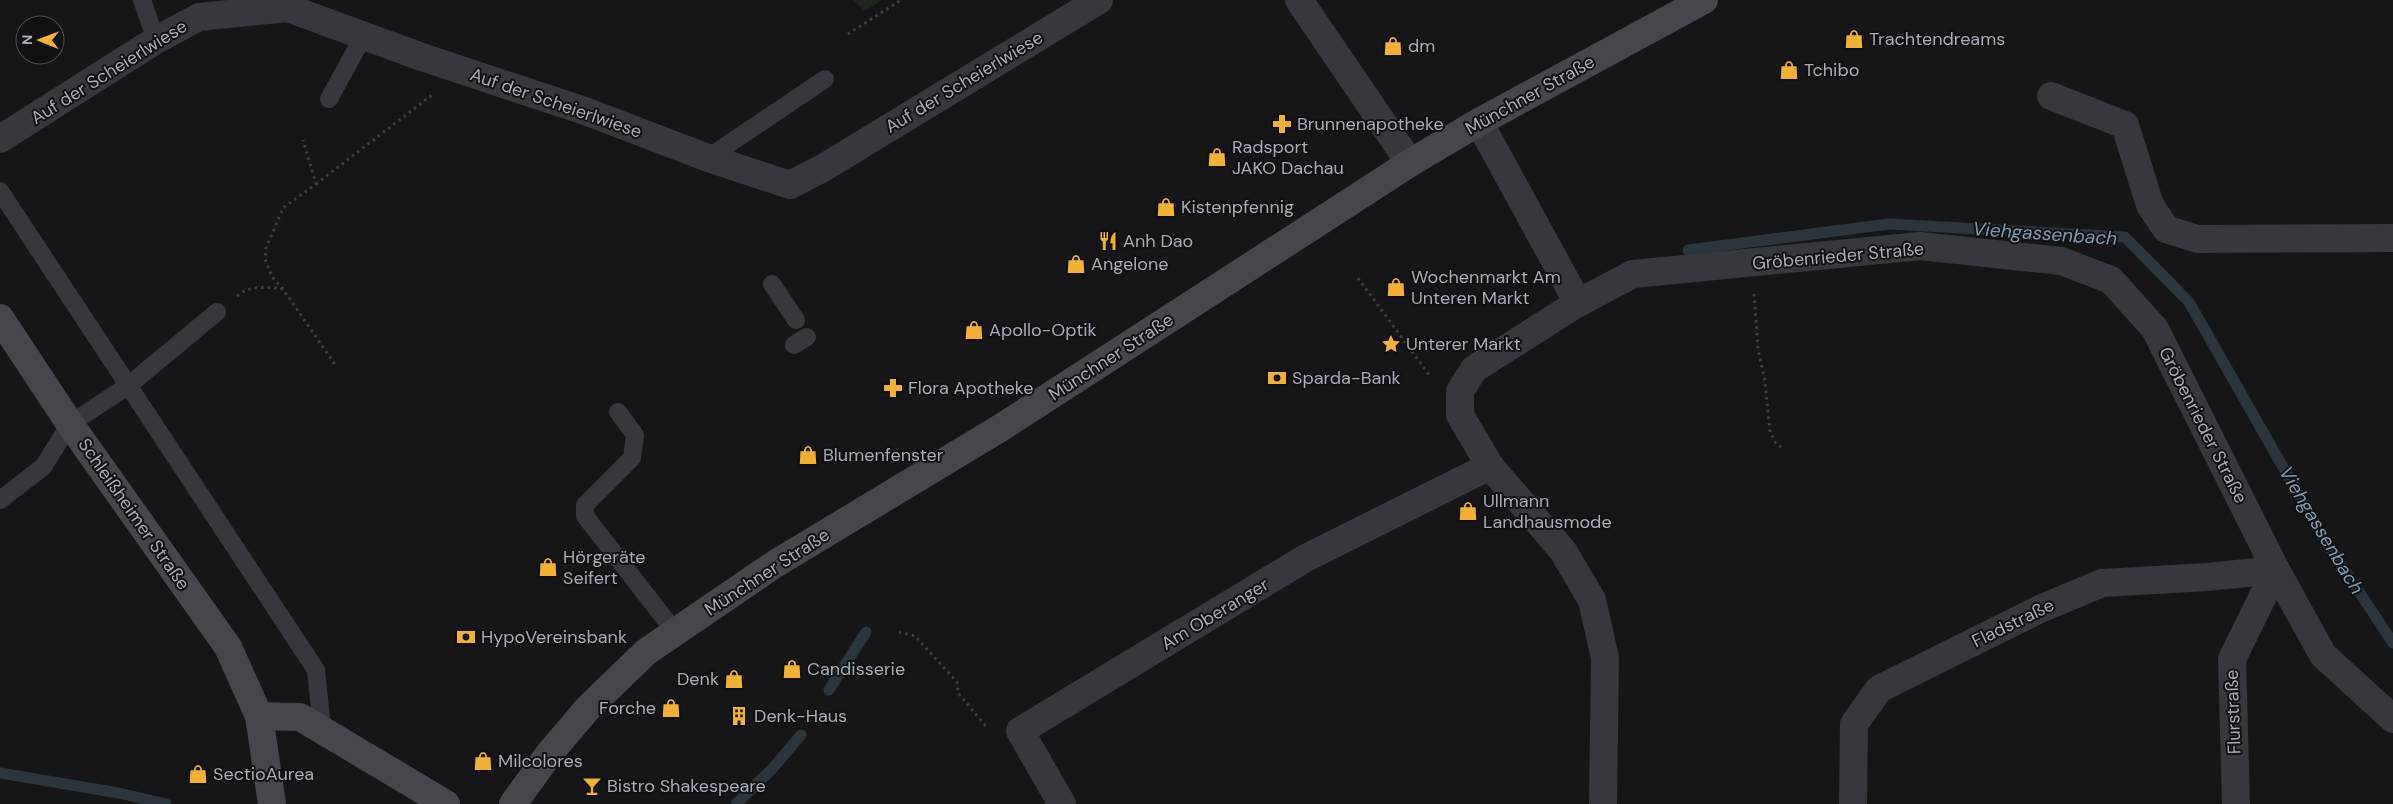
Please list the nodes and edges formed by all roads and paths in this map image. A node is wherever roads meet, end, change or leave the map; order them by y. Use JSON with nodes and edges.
{"nodes":[{"id":1,"x":142,"y":0,"type":"edge"},
{"id":2,"x":901,"y":0,"type":"edge"},
{"id":3,"x":1099,"y":0,"type":"edge"},
{"id":4,"x":1299,"y":0,"type":"edge"},
{"id":5,"x":1704,"y":0,"type":"edge"},
{"id":6,"x":848,"y":34,"type":"dead end"},
{"id":7,"x":364,"y":35,"type":"junction"},
{"id":8,"x":156,"y":40,"type":"junction"},
{"id":9,"x":464,"y":71,"type":"junction"},
{"id":10,"x":825,"y":80,"type":"dead end"},
{"id":11,"x":2051,"y":96,"type":"dead end"},
{"id":12,"x":329,"y":99,"type":"dead end"},
{"id":13,"x":1479,"y":122,"type":"junction"},
{"id":14,"x":0,"y":139,"type":"edge"},
{"id":15,"x":303,"y":140,"type":"dead end"},
{"id":16,"x":708,"y":158,"type":"junction"},
{"id":17,"x":1410,"y":163,"type":"junction"},
{"id":18,"x":316,"y":184,"type":"junction"},
{"id":19,"x":0,"y":191,"type":"edge"},
{"id":20,"x":2393,"y":238,"type":"edge"},
{"id":21,"x":1752,"y":263,"type":"junction"},
{"id":22,"x":1358,"y":278,"type":"dead end"},
{"id":23,"x":772,"y":284,"type":"dead end"},
{"id":24,"x":283,"y":289,"type":"junction"},
{"id":25,"x":1578,"y":303,"type":"junction"},
{"id":26,"x":217,"y":312,"type":"joint"},
{"id":27,"x":0,"y":318,"type":"edge"},
{"id":28,"x":796,"y":320,"type":"dead end"},
{"id":29,"x":336,"y":366,"type":"dead end"},
{"id":30,"x":128,"y":386,"type":"junction"},
{"id":31,"x":1460,"y":391,"type":"junction"},
{"id":32,"x":618,"y":412,"type":"dead end"},
{"id":33,"x":70,"y":424,"type":"junction"},
{"id":34,"x":1782,"y":448,"type":"dead end"},
{"id":35,"x":1490,"y":466,"type":"junction"},
{"id":36,"x":0,"y":500,"type":"edge"},
{"id":37,"x":2276,"y":570,"type":"junction"},
{"id":38,"x":675,"y":632,"type":"junction"},
{"id":39,"x":900,"y":632,"type":"dead end"},
{"id":40,"x":258,"y":716,"type":"junction"},
{"id":41,"x":2393,"y":719,"type":"edge"},
{"id":42,"x":322,"y":728,"type":"junction"},
{"id":43,"x":1020,"y":731,"type":"junction"},
{"id":44,"x":272,"y":804,"type":"edge"},
{"id":45,"x":446,"y":804,"type":"edge"},
{"id":46,"x":513,"y":804,"type":"edge"},
{"id":47,"x":1062,"y":804,"type":"edge"},
{"id":48,"x":1603,"y":804,"type":"edge"},
{"id":49,"x":1853,"y":804,"type":"edge"},
{"id":50,"x":2236,"y":804,"type":"edge"}],
"edges":[{"from":1,"to":8,"type":"lane"},
{"from":2,"to":6,"type":"path"},
{"from":3,"to":16,"type":"street","name":"Auf der Scheierlwiese"},
{"from":4,"to":17,"type":"street"},
{"from":5,"to":13,"type":"main road","name":"Münchner Straße"},
{"from":7,"to":8,"type":"street","name":"Auf der Scheierlwiese"},
{"from":7,"to":9,"type":"street","name":"Auf der Scheierlwiese"},
{"from":7,"to":12,"type":"lane"},
{"from":8,"to":14,"type":"street","name":"Auf der Scheierlwiese"},
{"from":9,"to":16,"type":"street","name":"Auf der Scheierlwiese"},
{"from":9,"to":18,"type":"path"},
{"from":10,"to":16,"type":"lane"},
{"from":11,"to":20,"type":"street"},
{"from":13,"to":17,"type":"main road","name":"Münchner Straße"},
{"from":13,"to":25,"type":"street"},
{"from":15,"to":18,"type":"path"},
{"from":17,"to":38,"type":"main road","name":"Münchner Straße"},
{"from":18,"to":24,"type":"path"},
{"from":19,"to":30,"type":"lane"},
{"from":21,"to":25,"type":"street","name":"Gröbenrieder Straße"},
{"from":21,"to":34,"type":"path"},
{"from":21,"to":37,"type":"street","name":"Gröbenrieder Straße"},
{"from":22,"to":31,"type":"path"},
{"from":23,"to":28,"type":"lane"},
{"from":24,"to":26,"type":"path"},
{"from":24,"to":29,"type":"path"},
{"from":25,"to":31,"type":"street","name":"Gröbenrieder Straße"},
{"from":26,"to":30,"type":"lane"},
{"from":27,"to":33,"type":"main road","name":"Schleißheimer Straße"},
{"from":30,"to":33,"type":"lane"},
{"from":30,"to":42,"type":"lane"},
{"from":31,"to":35,"type":"street"},
{"from":32,"to":38,"type":"lane"},
{"from":33,"to":36,"type":"lane"},
{"from":33,"to":40,"type":"main road","name":"Schleißheimer Straße"},
{"from":35,"to":43,"type":"street","name":"Am Oberanger"},
{"from":35,"to":48,"type":"street"},
{"from":37,"to":41,"type":"street","name":"Gröbenrieder Straße"},
{"from":37,"to":49,"type":"street","name":"Fladstraße"},
{"from":37,"to":50,"type":"street","name":"Flurstraße"},
{"from":38,"to":46,"type":"main road","name":"Münchner Straße"},
{"from":39,"to":43,"type":"path"},
{"from":40,"to":42,"type":"main road"},
{"from":40,"to":44,"type":"main road","name":"Schleißheimer Straße"},
{"from":42,"to":45,"type":"main road"},
{"from":43,"to":47,"type":"street"}]}
